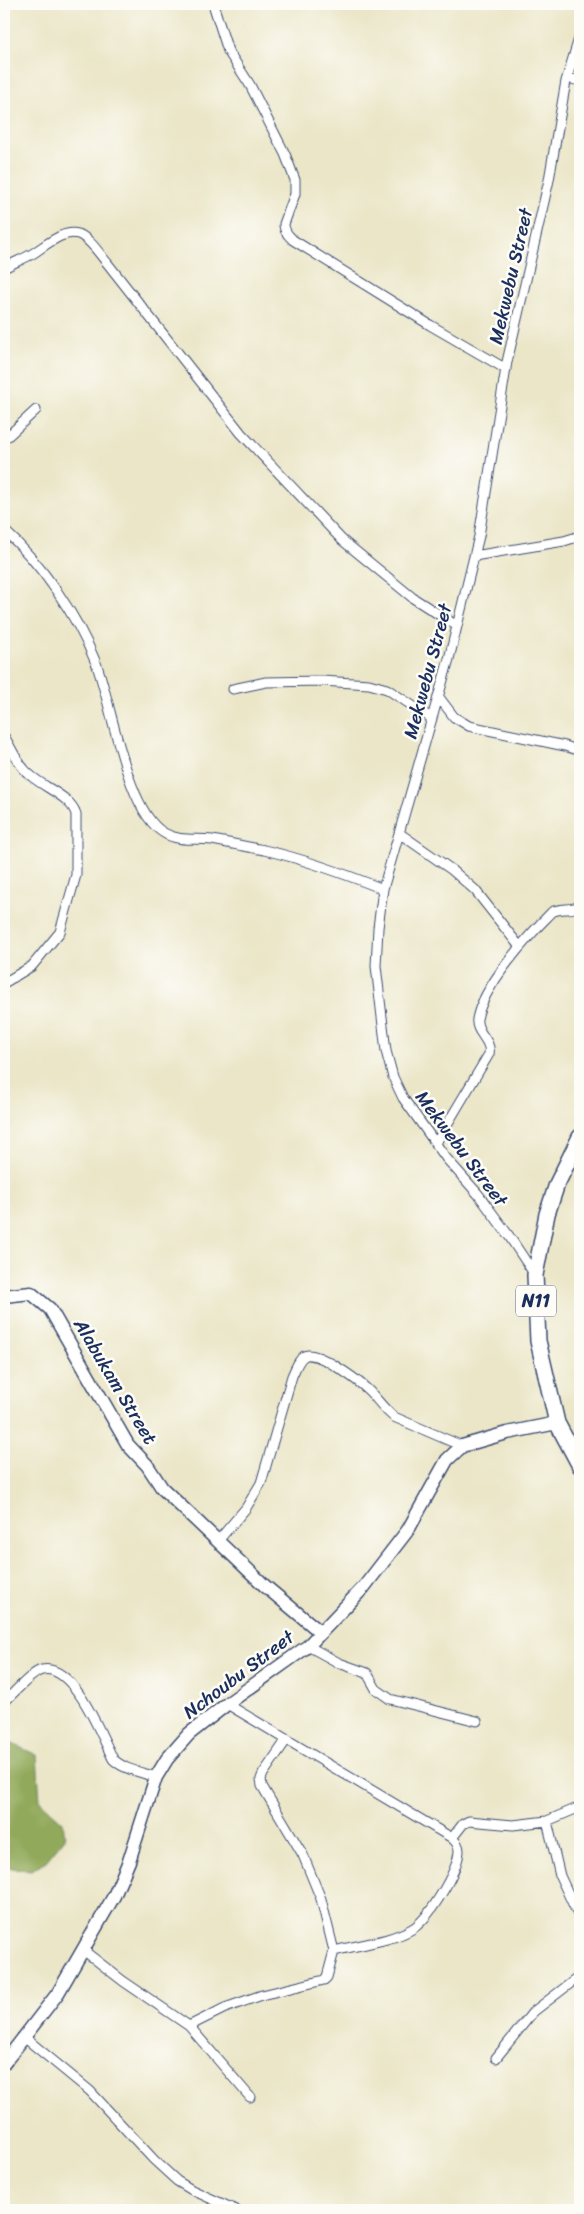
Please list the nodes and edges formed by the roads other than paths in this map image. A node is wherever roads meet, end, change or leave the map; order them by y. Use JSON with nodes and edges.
{"nodes":[{"id":1,"x":213,"y":4,"type":"edge"},
{"id":2,"x":580,"y":36,"type":"edge"},
{"id":3,"x":567,"y":78,"type":"junction"},
{"id":4,"x":580,"y":81,"type":"edge"},
{"id":5,"x":4,"y":268,"type":"edge"},
{"id":6,"x":506,"y":369,"type":"junction"},
{"id":7,"x":36,"y":410,"type":"dead end"},
{"id":8,"x":4,"y":435,"type":"edge"},
{"id":9,"x":4,"y":530,"type":"edge"},
{"id":10,"x":580,"y":536,"type":"edge"},
{"id":11,"x":474,"y":556,"type":"junction"},
{"id":12,"x":457,"y":626,"type":"junction"},
{"id":13,"x":233,"y":689,"type":"dead end"},
{"id":14,"x":438,"y":696,"type":"junction"},
{"id":15,"x":432,"y":718,"type":"junction"},
{"id":16,"x":4,"y":736,"type":"edge"},
{"id":17,"x":580,"y":751,"type":"edge"},
{"id":18,"x":399,"y":833,"type":"junction"},
{"id":19,"x":383,"y":889,"type":"junction"},
{"id":20,"x":580,"y":906,"type":"edge"},
{"id":21,"x":520,"y":947,"type":"junction"},
{"id":22,"x":4,"y":983,"type":"edge"},
{"id":23,"x":580,"y":1137,"type":"edge"},
{"id":24,"x":436,"y":1143,"type":"junction"},
{"id":25,"x":535,"y":1275,"type":"junction"},
{"id":26,"x":4,"y":1296,"type":"edge"},
{"id":27,"x":557,"y":1423,"type":"junction"},
{"id":28,"x":462,"y":1446,"type":"junction"},
{"id":29,"x":580,"y":1466,"type":"edge"},
{"id":30,"x":218,"y":1542,"type":"junction"},
{"id":31,"x":319,"y":1631,"type":"junction"},
{"id":32,"x":308,"y":1646,"type":"junction"},
{"id":33,"x":4,"y":1702,"type":"edge"},
{"id":34,"x":226,"y":1704,"type":"junction"},
{"id":35,"x":477,"y":1721,"type":"dead end"},
{"id":36,"x":287,"y":1739,"type":"junction"},
{"id":37,"x":156,"y":1777,"type":"junction"},
{"id":38,"x":580,"y":1808,"type":"edge"},
{"id":39,"x":547,"y":1821,"type":"junction"},
{"id":40,"x":452,"y":1838,"type":"junction"},
{"id":41,"x":580,"y":1919,"type":"edge"},
{"id":42,"x":83,"y":1950,"type":"junction"},
{"id":43,"x":334,"y":1951,"type":"junction"},
{"id":44,"x":580,"y":1976,"type":"edge"},
{"id":45,"x":189,"y":2026,"type":"junction"},
{"id":46,"x":24,"y":2037,"type":"junction"},
{"id":47,"x":496,"y":2058,"type":"dead end"},
{"id":48,"x":4,"y":2063,"type":"edge"},
{"id":49,"x":250,"y":2097,"type":"dead end"},
{"id":50,"x":236,"y":2210,"type":"edge"}],
"edges":[{"from":1,"to":6,"type":"street"},
{"from":2,"to":3,"type":"street","name":"Mekwebu Street"},
{"from":3,"to":4,"type":"street"},
{"from":3,"to":6,"type":"street","name":"Mekwebu Street"},
{"from":5,"to":12,"type":"street"},
{"from":6,"to":11,"type":"street","name":"Mekwebu Street"},
{"from":7,"to":8,"type":"street"},
{"from":9,"to":19,"type":"street"},
{"from":10,"to":11,"type":"street"},
{"from":11,"to":12,"type":"street","name":"Mekwebu Street"},
{"from":12,"to":14,"type":"street","name":"Mekwebu Street"},
{"from":13,"to":15,"type":"street"},
{"from":14,"to":15,"type":"street","name":"Mekwebu Street"},
{"from":14,"to":17,"type":"street"},
{"from":15,"to":18,"type":"street","name":"Mekwebu Street"},
{"from":16,"to":22,"type":"street"},
{"from":18,"to":19,"type":"street","name":"Mekwebu Street"},
{"from":18,"to":21,"type":"street"},
{"from":19,"to":24,"type":"street","name":"Mekwebu Street"},
{"from":20,"to":21,"type":"street"},
{"from":21,"to":24,"type":"street"},
{"from":23,"to":25,"type":"highway","number":"N11"},
{"from":24,"to":25,"type":"street","name":"Mekwebu Street"},
{"from":25,"to":27,"type":"highway","number":"N11"},
{"from":26,"to":30,"type":"street","name":"Alabukam Street"},
{"from":27,"to":28,"type":"street","name":"Nchoubu Street"},
{"from":27,"to":29,"type":"highway","number":"N11"},
{"from":28,"to":30,"type":"street"},
{"from":28,"to":31,"type":"street","name":"Nchoubu Street"},
{"from":30,"to":31,"type":"street","name":"Alabukam Street"},
{"from":31,"to":32,"type":"street","name":"Nchoubu Street"},
{"from":32,"to":34,"type":"street","name":"Nchoubu Street"},
{"from":32,"to":35,"type":"street"},
{"from":33,"to":37,"type":"street"},
{"from":34,"to":36,"type":"street"},
{"from":34,"to":37,"type":"street","name":"Nchoubu Street"},
{"from":36,"to":40,"type":"street"},
{"from":36,"to":43,"type":"street"},
{"from":37,"to":42,"type":"street","name":"Nchoubu Street"},
{"from":38,"to":39,"type":"street"},
{"from":39,"to":40,"type":"street"},
{"from":39,"to":41,"type":"street"},
{"from":40,"to":43,"type":"street"},
{"from":42,"to":45,"type":"street"},
{"from":42,"to":46,"type":"street","name":"Nchoubu Street"},
{"from":43,"to":45,"type":"street"},
{"from":44,"to":47,"type":"street"},
{"from":45,"to":49,"type":"street"},
{"from":46,"to":48,"type":"street","name":"Nchoubu Street"},
{"from":46,"to":50,"type":"street"}]}
